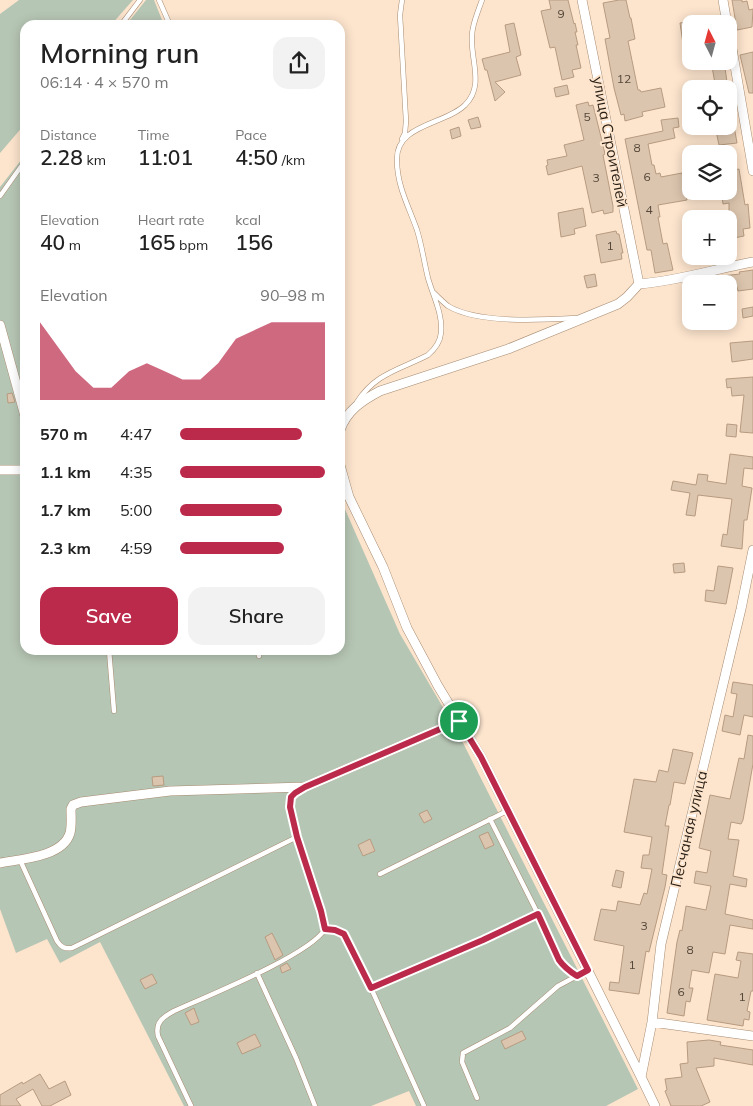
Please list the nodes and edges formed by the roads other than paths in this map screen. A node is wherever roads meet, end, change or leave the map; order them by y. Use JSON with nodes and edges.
{"nodes":[{"id":1,"x":140,"y":0,"type":"edge"},
{"id":2,"x":159,"y":0,"type":"edge"},
{"id":3,"x":402,"y":0,"type":"edge"},
{"id":4,"x":482,"y":0,"type":"edge"},
{"id":5,"x":582,"y":0,"type":"edge"},
{"id":6,"x":723,"y":0,"type":"edge"},
{"id":7,"x":726,"y":15,"type":"edge"},
{"id":8,"x":125,"y":20,"type":"edge"},
{"id":9,"x":168,"y":20,"type":"edge"},
{"id":10,"x":736,"y":70,"type":"edge"},
{"id":11,"x":401,"y":143,"type":"junction"},
{"id":12,"x":20,"y":168,"type":"edge"},
{"id":13,"x":753,"y":171,"type":"edge"},
{"id":14,"x":0,"y":196,"type":"edge"},
{"id":15,"x":753,"y":262,"type":"edge"},
{"id":16,"x":639,"y":284,"type":"junction"},
{"id":17,"x":433,"y":292,"type":"junction"},
{"id":18,"x":582,"y":318,"type":"junction"},
{"id":19,"x":0,"y":324,"type":"edge"},
{"id":20,"x":20,"y":398,"type":"edge"},
{"id":21,"x":352,"y":410,"type":"junction"},
{"id":22,"x":345,"y":419,"type":"edge"},
{"id":23,"x":0,"y":470,"type":"edge"},
{"id":24,"x":20,"y":470,"type":"edge"},
{"id":25,"x":345,"y":482,"type":"edge"},
{"id":26,"x":753,"y":550,"type":"edge"},
{"id":27,"x":109,"y":655,"type":"edge"},
{"id":28,"x":114,"y":711,"type":"dead end"},
{"id":29,"x":459,"y":721,"type":"junction"},
{"id":30,"x":305,"y":787,"type":"junction"},
{"id":31,"x":507,"y":811,"type":"junction"},
{"id":32,"x":490,"y":819,"type":"junction"},
{"id":33,"x":297,"y":837,"type":"junction"},
{"id":34,"x":20,"y":859,"type":"junction"},
{"id":35,"x":0,"y":863,"type":"edge"},
{"id":36,"x":380,"y":874,"type":"dead end"},
{"id":37,"x":538,"y":914,"type":"junction"},
{"id":38,"x":325,"y":929,"type":"junction"},
{"id":39,"x":588,"y":970,"type":"junction"},
{"id":40,"x":257,"y":973,"type":"junction"},
{"id":41,"x":577,"y":976,"type":"junction"},
{"id":42,"x":371,"y":988,"type":"junction"},
{"id":43,"x":652,"y":1022,"type":"junction"},
{"id":44,"x":753,"y":1036,"type":"edge"},
{"id":45,"x":641,"y":1077,"type":"junction"},
{"id":46,"x":477,"y":1098,"type":"dead end"},
{"id":47,"x":190,"y":1106,"type":"edge"},
{"id":48,"x":315,"y":1106,"type":"edge"},
{"id":49,"x":424,"y":1106,"type":"edge"},
{"id":50,"x":655,"y":1106,"type":"edge"}],
"edges":[{"from":1,"to":8,"type":"lane"},
{"from":2,"to":9,"type":"lane"},
{"from":3,"to":11,"type":"lane"},
{"from":4,"to":11,"type":"lane"},
{"from":5,"to":16,"type":"street","name":"улица Строителей"},
{"from":6,"to":7,"type":"street"},
{"from":10,"to":13,"type":"street"},
{"from":11,"to":17,"type":"lane"},
{"from":12,"to":14,"type":"lane"},
{"from":15,"to":16,"type":"street"},
{"from":16,"to":18,"type":"street"},
{"from":17,"to":18,"type":"lane"},
{"from":17,"to":21,"type":"lane"},
{"from":18,"to":21,"type":"street"},
{"from":19,"to":20,"type":"street"},
{"from":21,"to":22,"type":"street"},
{"from":23,"to":24,"type":"street"},
{"from":25,"to":29,"type":"street"},
{"from":26,"to":43,"type":"street","name":"Песчаная улица"},
{"from":27,"to":28,"type":"lane"},
{"from":29,"to":30,"type":"street"},
{"from":29,"to":31,"type":"street"},
{"from":30,"to":33,"type":"lane"},
{"from":30,"to":34,"type":"street"},
{"from":31,"to":32,"type":"lane"},
{"from":31,"to":39,"type":"street"},
{"from":32,"to":36,"type":"lane"},
{"from":32,"to":37,"type":"lane"},
{"from":33,"to":34,"type":"lane"},
{"from":33,"to":38,"type":"lane"},
{"from":34,"to":35,"type":"street"},
{"from":37,"to":41,"type":"lane"},
{"from":37,"to":42,"type":"lane"},
{"from":38,"to":40,"type":"lane"},
{"from":38,"to":42,"type":"lane"},
{"from":39,"to":41,"type":"lane"},
{"from":39,"to":45,"type":"street"},
{"from":40,"to":47,"type":"lane"},
{"from":40,"to":48,"type":"lane"},
{"from":41,"to":46,"type":"lane"},
{"from":42,"to":49,"type":"lane"},
{"from":43,"to":44,"type":"street"},
{"from":43,"to":45,"type":"street","name":"Песчаная улица"},
{"from":45,"to":50,"type":"street"}]}
